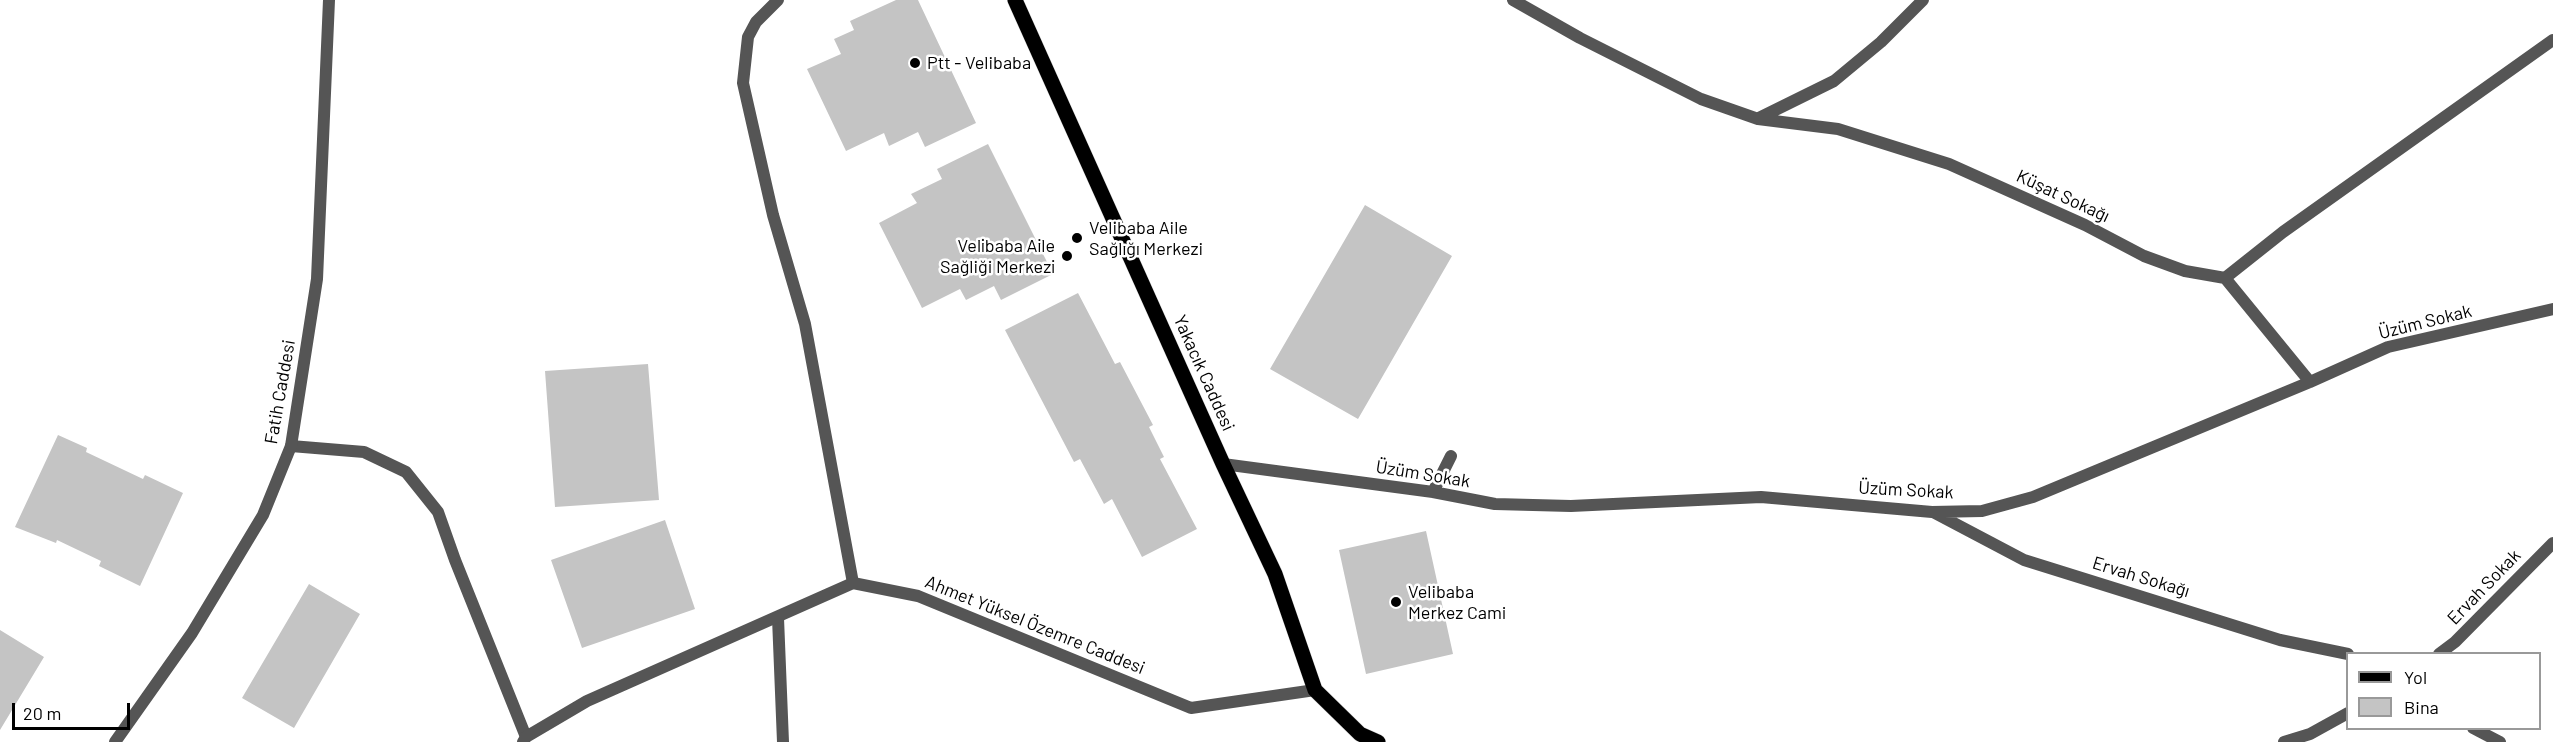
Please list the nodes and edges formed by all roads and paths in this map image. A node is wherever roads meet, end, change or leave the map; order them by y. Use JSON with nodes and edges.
{"nodes":[{"id":1,"x":328,"y":0,"type":"edge"},
{"id":2,"x":778,"y":0,"type":"edge"},
{"id":3,"x":1015,"y":0,"type":"edge"},
{"id":4,"x":1513,"y":0,"type":"edge"},
{"id":5,"x":1923,"y":0,"type":"edge"},
{"id":6,"x":2553,"y":40,"type":"edge"},
{"id":7,"x":1758,"y":119,"type":"junction"},
{"id":8,"x":2225,"y":278,"type":"junction"},
{"id":9,"x":2553,"y":309,"type":"edge"},
{"id":10,"x":2310,"y":381,"type":"junction"},
{"id":11,"x":291,"y":446,"type":"junction"},
{"id":12,"x":1451,"y":456,"type":"dead end"},
{"id":13,"x":1223,"y":464,"type":"junction"},
{"id":14,"x":1433,"y":492,"type":"junction"},
{"id":15,"x":1932,"y":512,"type":"junction"},
{"id":16,"x":2553,"y":543,"type":"edge"},
{"id":17,"x":853,"y":583,"type":"junction"},
{"id":18,"x":778,"y":618,"type":"junction"},
{"id":19,"x":2442,"y":652,"type":"edge"},
{"id":20,"x":2346,"y":654,"type":"edge"},
{"id":21,"x":1315,"y":690,"type":"junction"},
{"id":22,"x":2346,"y":714,"type":"edge"},
{"id":23,"x":2474,"y":730,"type":"edge"},
{"id":24,"x":525,"y":739,"type":"edge"},
{"id":25,"x":115,"y":742,"type":"edge"},
{"id":26,"x":783,"y":742,"type":"edge"},
{"id":27,"x":1378,"y":742,"type":"edge"},
{"id":28,"x":2284,"y":742,"type":"edge"},
{"id":29,"x":2500,"y":742,"type":"edge"}],
"edges":[{"from":1,"to":11,"type":"street","name":"Fatih Caddesi"},
{"from":2,"to":17,"type":"street"},
{"from":3,"to":13,"type":"main road","name":"Yakacık Caddesi"},
{"from":4,"to":7,"type":"street","name":"Küşat Sokağı"},
{"from":5,"to":7,"type":"street"},
{"from":6,"to":8,"type":"street"},
{"from":7,"to":8,"type":"street","name":"Küşat Sokağı"},
{"from":8,"to":10,"type":"street"},
{"from":9,"to":10,"type":"street","name":"Üzüm Sokak"},
{"from":10,"to":15,"type":"street","name":"Üzüm Sokak"},
{"from":11,"to":24,"type":"street"},
{"from":11,"to":25,"type":"street","name":"Fatih Caddesi"},
{"from":12,"to":14,"type":"street"},
{"from":13,"to":14,"type":"street","name":"Üzüm Sokak"},
{"from":13,"to":21,"type":"main road","name":"Yakacık Caddesi"},
{"from":14,"to":15,"type":"street","name":"Üzüm Sokak"},
{"from":15,"to":20,"type":"street","name":"Ervah Sokağı"},
{"from":16,"to":19,"type":"street","name":"Ervah Sokak"},
{"from":17,"to":18,"type":"street"},
{"from":17,"to":21,"type":"street","name":"Ahmet Yüksel Özemre Caddesi"},
{"from":18,"to":24,"type":"street"},
{"from":18,"to":26,"type":"street"},
{"from":21,"to":27,"type":"main road","name":"Yakacık Caddesi"},
{"from":22,"to":28,"type":"street"},
{"from":23,"to":29,"type":"street"}]}
